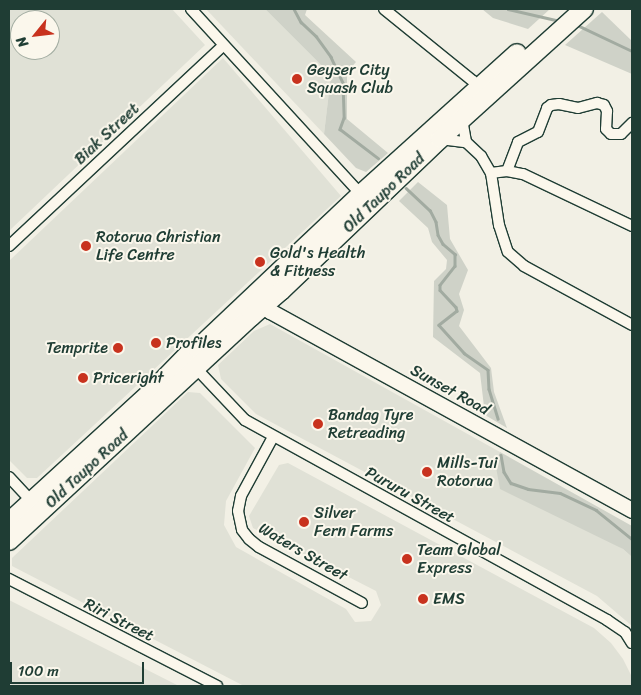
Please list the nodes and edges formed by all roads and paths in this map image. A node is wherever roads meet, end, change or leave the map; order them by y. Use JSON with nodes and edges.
{"nodes":[{"id":1,"x":191,"y":9,"type":"edge"},
{"id":2,"x":384,"y":9,"type":"edge"},
{"id":3,"x":572,"y":12,"type":"edge"},
{"id":4,"x":224,"y":44,"type":"junction"},
{"id":5,"x":482,"y":92,"type":"junction"},
{"id":6,"x":462,"y":119,"type":"junction"},
{"id":7,"x":632,"y":123,"type":"edge"},
{"id":8,"x":440,"y":139,"type":"junction"},
{"id":9,"x":466,"y":142,"type":"junction"},
{"id":10,"x":507,"y":171,"type":"junction"},
{"id":11,"x":491,"y":173,"type":"junction"},
{"id":12,"x":366,"y":200,"type":"junction"},
{"id":13,"x":632,"y":226,"type":"edge"},
{"id":14,"x":9,"y":246,"type":"edge"},
{"id":15,"x":259,"y":301,"type":"junction"},
{"id":16,"x":632,"y":325,"type":"edge"},
{"id":17,"x":191,"y":362,"type":"junction"},
{"id":18,"x":273,"y":437,"type":"junction"},
{"id":19,"x":9,"y":477,"type":"edge"},
{"id":20,"x":36,"y":506,"type":"junction"},
{"id":21,"x":632,"y":510,"type":"edge"},
{"id":22,"x":9,"y":522,"type":"edge"},
{"id":23,"x":9,"y":542,"type":"edge"},
{"id":24,"x":9,"y":579,"type":"edge"},
{"id":25,"x":362,"y":603,"type":"dead end"},
{"id":26,"x":632,"y":643,"type":"edge"},
{"id":27,"x":216,"y":686,"type":"edge"}],
"edges":[{"from":1,"to":4,"type":"street"},
{"from":2,"to":5,"type":"street"},
{"from":3,"to":5,"type":"highway","name":"Old Taupo Road"},
{"from":4,"to":12,"type":"street"},
{"from":4,"to":14,"type":"street","name":"Biak Street"},
{"from":5,"to":6,"type":"highway","name":"Old Taupo Road"},
{"from":5,"to":12,"type":"highway","name":"Old Taupo Road"},
{"from":6,"to":8,"type":"highway","name":"Old Taupo Road"},
{"from":6,"to":9,"type":"street"},
{"from":7,"to":10,"type":"street"},
{"from":8,"to":9,"type":"street"},
{"from":8,"to":12,"type":"highway","name":"Old Taupo Road"},
{"from":9,"to":11,"type":"street"},
{"from":10,"to":11,"type":"street"},
{"from":10,"to":13,"type":"street"},
{"from":11,"to":16,"type":"street"},
{"from":12,"to":15,"type":"highway","name":"Old Taupo Road"},
{"from":15,"to":17,"type":"highway","name":"Old Taupo Road"},
{"from":15,"to":21,"type":"main road","name":"Sunset Road"},
{"from":17,"to":18,"type":"street","name":"Pururu Street"},
{"from":17,"to":20,"type":"highway","name":"Old Taupo Road"},
{"from":18,"to":25,"type":"street","name":"Waters Street"},
{"from":18,"to":26,"type":"street","name":"Pururu Street"},
{"from":19,"to":20,"type":"street"},
{"from":20,"to":22,"type":"highway","name":"Old Taupo Road"},
{"from":20,"to":23,"type":"highway","name":"Old Taupo Road"},
{"from":24,"to":27,"type":"street","name":"Riri Street"}]}
